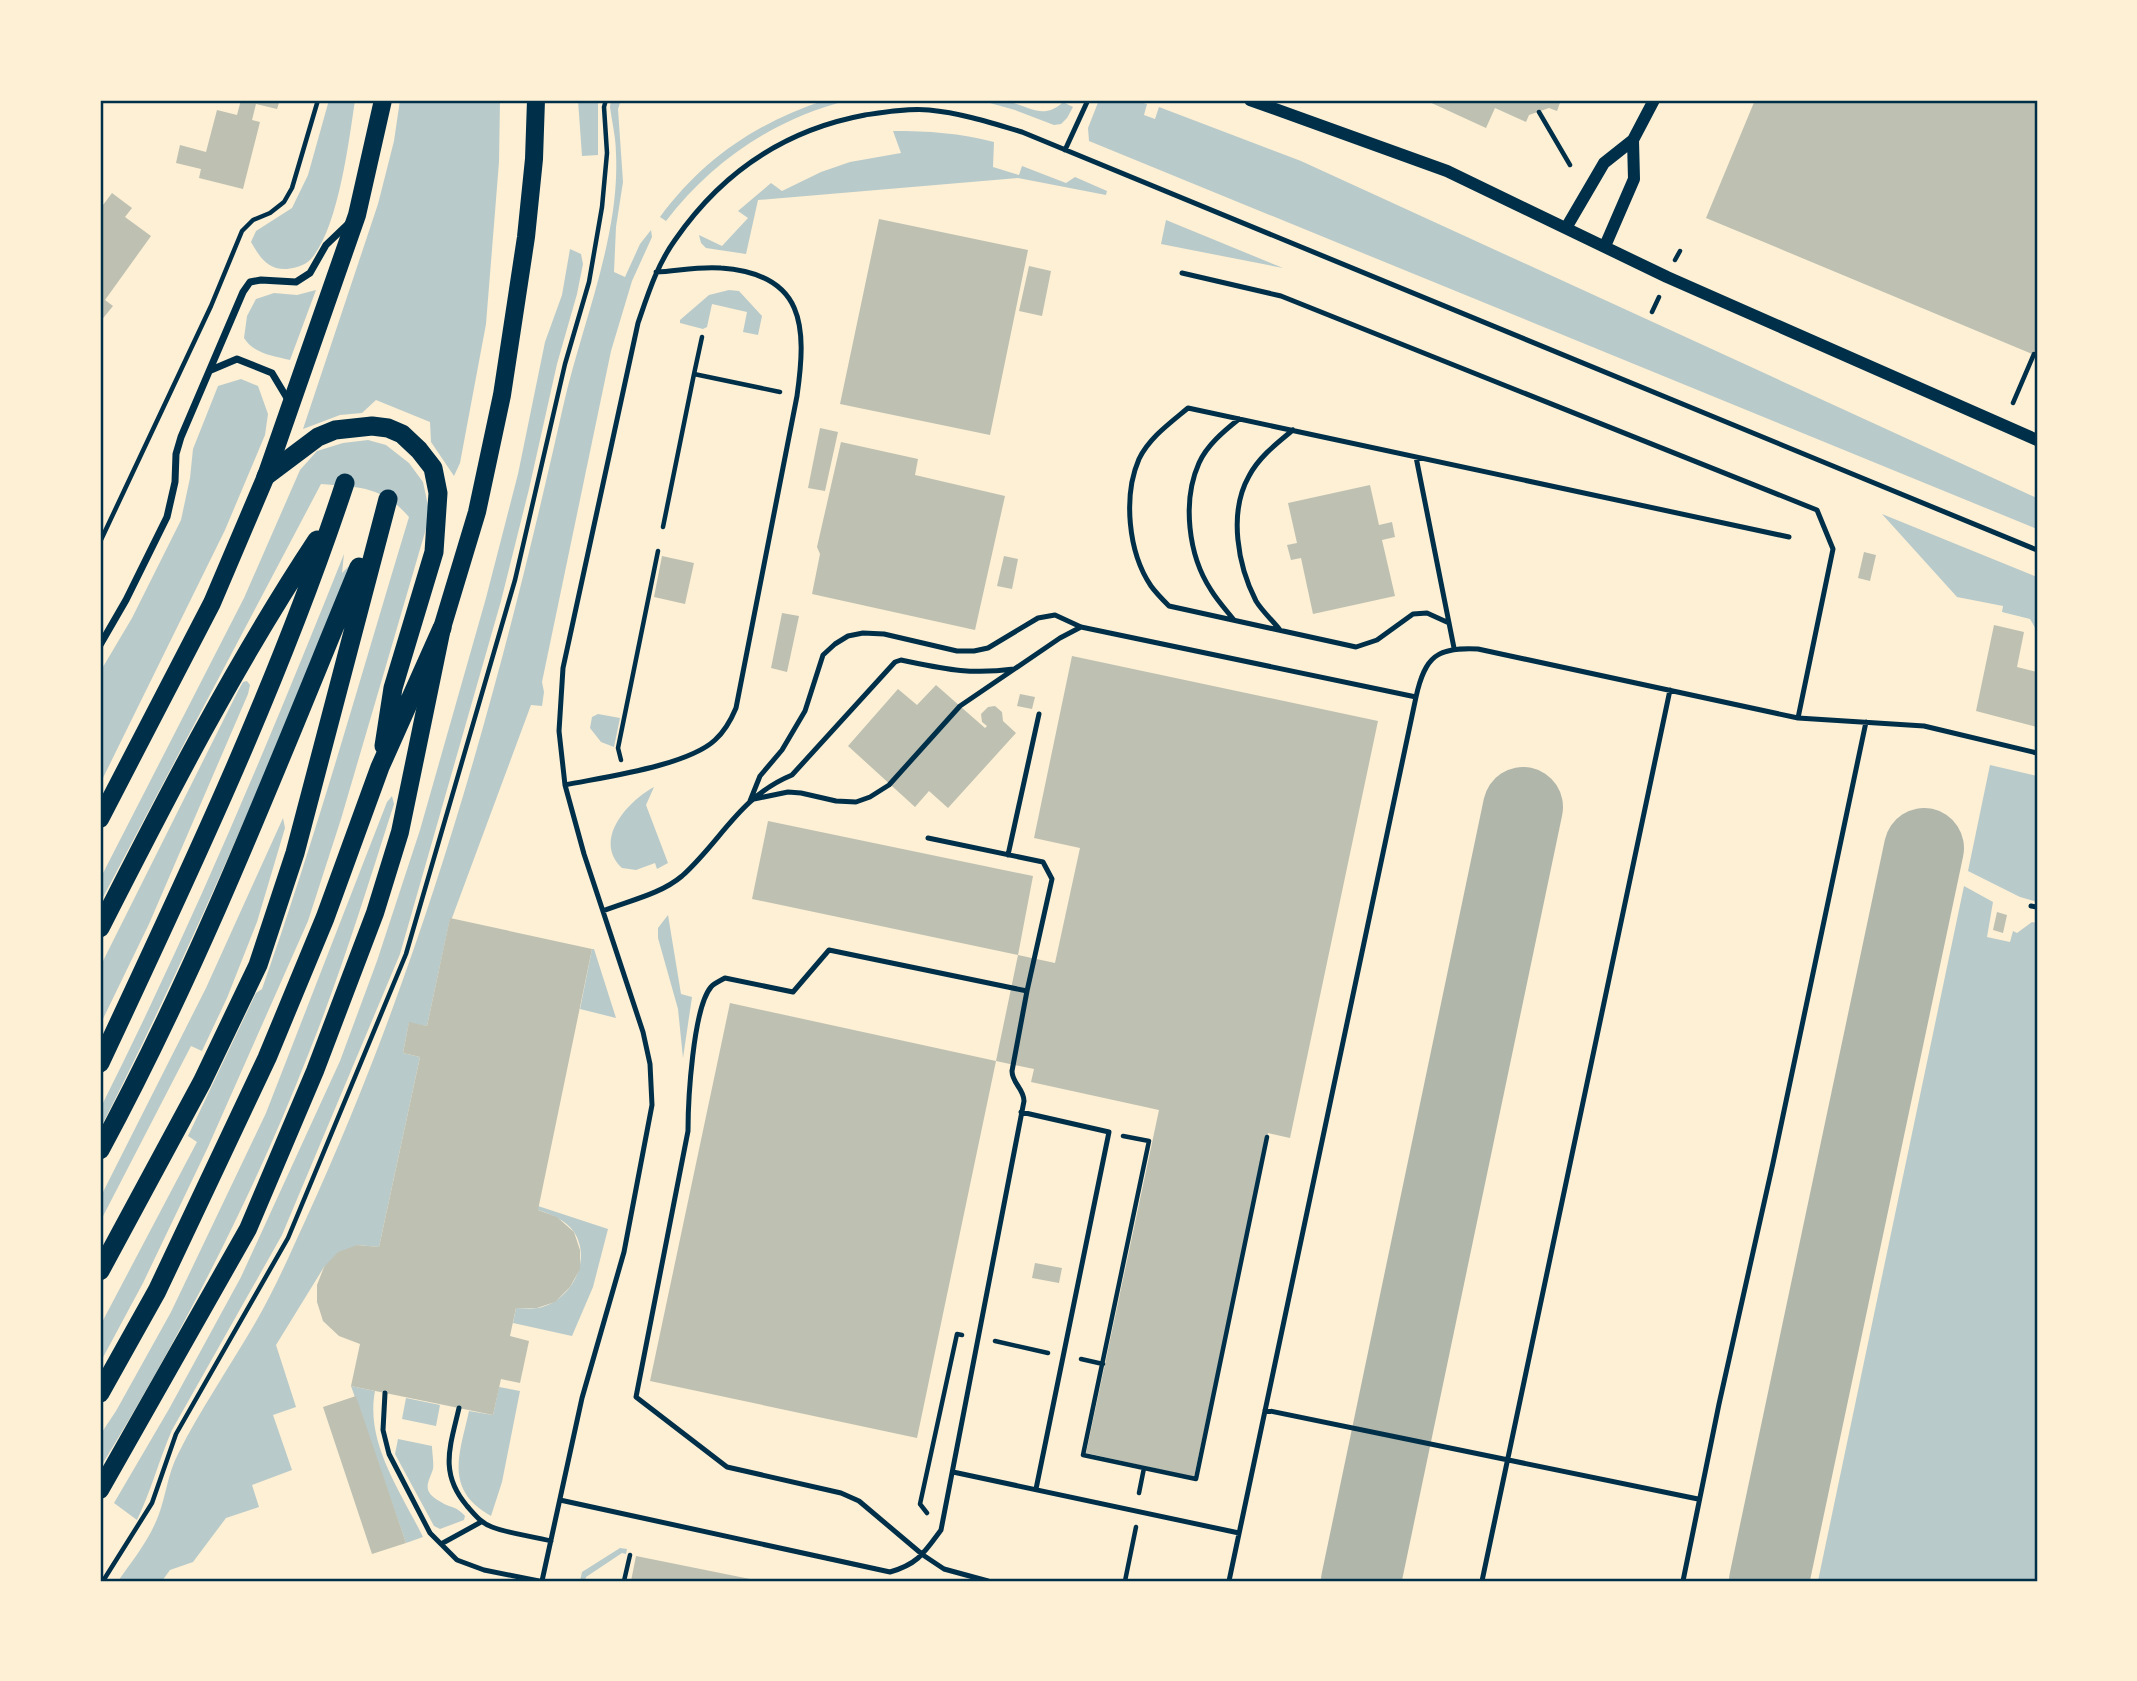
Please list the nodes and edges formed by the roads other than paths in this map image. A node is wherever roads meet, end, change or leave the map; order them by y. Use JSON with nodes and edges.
{"nodes":[{"id":1,"x":383,"y":100,"type":"edge"},
{"id":2,"x":1088,"y":100,"type":"edge"},
{"id":3,"x":1250,"y":100,"type":"edge"},
{"id":4,"x":1654,"y":100,"type":"edge"},
{"id":5,"x":537,"y":101,"type":"edge"},
{"id":6,"x":1633,"y":140,"type":"junction"},
{"id":7,"x":1065,"y":150,"type":"junction"},
{"id":8,"x":357,"y":215,"type":"junction"},
{"id":9,"x":1566,"y":228,"type":"junction"},
{"id":10,"x":1605,"y":246,"type":"junction"},
{"id":11,"x":656,"y":272,"type":"junction"},
{"id":12,"x":1182,"y":273,"type":"dead end"},
{"id":13,"x":211,"y":370,"type":"junction"},
{"id":14,"x":291,"y":405,"type":"junction"},
{"id":15,"x":1239,"y":419,"type":"junction"},
{"id":16,"x":1293,"y":430,"type":"junction"},
{"id":17,"x":2037,"y":440,"type":"edge"},
{"id":18,"x":1416,"y":457,"type":"junction"},
{"id":19,"x":266,"y":476,"type":"junction"},
{"id":20,"x":345,"y":483,"type":"dead end"},
{"id":21,"x":336,"y":509,"type":"junction"},
{"id":22,"x":1789,"y":537,"type":"dead end"},
{"id":23,"x":2037,"y":550,"type":"edge"},
{"id":24,"x":1234,"y":621,"type":"junction"},
{"id":25,"x":1449,"y":623,"type":"junction"},
{"id":26,"x":1081,"y":627,"type":"junction"},
{"id":27,"x":442,"y":628,"type":"junction"},
{"id":28,"x":1281,"y":631,"type":"junction"},
{"id":29,"x":100,"y":645,"type":"edge"},
{"id":30,"x":1454,"y":648,"type":"junction"},
{"id":31,"x":1014,"y":668,"type":"junction"},
{"id":32,"x":1670,"y":690,"type":"junction"},
{"id":33,"x":1416,"y":697,"type":"junction"},
{"id":34,"x":1039,"y":714,"type":"dead end"},
{"id":35,"x":1798,"y":718,"type":"junction"},
{"id":36,"x":1866,"y":722,"type":"junction"},
{"id":37,"x":2037,"y":753,"type":"edge"},
{"id":38,"x":380,"y":767,"type":"junction"},
{"id":39,"x":565,"y":785,"type":"junction"},
{"id":40,"x":750,"y":800,"type":"junction"},
{"id":41,"x":100,"y":819,"type":"edge"},
{"id":42,"x":928,"y":838,"type":"dead end"},
{"id":43,"x":1009,"y":855,"type":"junction"},
{"id":44,"x":603,"y":911,"type":"junction"},
{"id":45,"x":100,"y":928,"type":"edge"},
{"id":46,"x":1027,"y":991,"type":"junction"},
{"id":47,"x":100,"y":1063,"type":"edge"},
{"id":48,"x":1021,"y":1112,"type":"junction"},
{"id":49,"x":100,"y":1150,"type":"edge"},
{"id":50,"x":100,"y":1271,"type":"edge"},
{"id":51,"x":386,"y":1393,"type":"dead end"},
{"id":52,"x":100,"y":1394,"type":"edge"},
{"id":53,"x":459,"y":1408,"type":"dead end"},
{"id":54,"x":1265,"y":1410,"type":"junction"},
{"id":55,"x":1508,"y":1461,"type":"junction"},
{"id":56,"x":953,"y":1472,"type":"junction"},
{"id":57,"x":1036,"y":1489,"type":"junction"},
{"id":58,"x":100,"y":1490,"type":"edge"},
{"id":59,"x":1699,"y":1499,"type":"junction"},
{"id":60,"x":560,"y":1500,"type":"junction"},
{"id":61,"x":481,"y":1522,"type":"junction"},
{"id":62,"x":1239,"y":1533,"type":"junction"},
{"id":63,"x":551,"y":1541,"type":"junction"},
{"id":64,"x":441,"y":1544,"type":"junction"},
{"id":65,"x":923,"y":1555,"type":"junction"},
{"id":66,"x":541,"y":1581,"type":"edge"},
{"id":67,"x":988,"y":1581,"type":"edge"},
{"id":68,"x":1229,"y":1581,"type":"edge"},
{"id":69,"x":1482,"y":1581,"type":"edge"},
{"id":70,"x":1683,"y":1581,"type":"edge"}],
"edges":[{"from":1,"to":8,"type":"main road"},
{"from":2,"to":7,"type":"lane"},
{"from":3,"to":9,"type":"street"},
{"from":4,"to":6,"type":"street"},
{"from":5,"to":27,"type":"main road"},
{"from":6,"to":9,"type":"street"},
{"from":6,"to":10,"type":"street"},
{"from":7,"to":11,"type":"lane"},
{"from":7,"to":23,"type":"lane"},
{"from":8,"to":13,"type":"street"},
{"from":8,"to":14,"type":"main road"},
{"from":9,"to":10,"type":"street"},
{"from":10,"to":17,"type":"street"},
{"from":11,"to":39,"type":"lane"},
{"from":11,"to":39,"type":"lane"},
{"from":12,"to":35,"type":"lane"},
{"from":13,"to":14,"type":"street"},
{"from":13,"to":29,"type":"street"},
{"from":14,"to":19,"type":"main road"},
{"from":15,"to":16,"type":"lane"},
{"from":15,"to":24,"type":"lane"},
{"from":15,"to":24,"type":"lane"},
{"from":16,"to":18,"type":"lane"},
{"from":16,"to":28,"type":"lane"},
{"from":18,"to":22,"type":"lane"},
{"from":18,"to":25,"type":"lane"},
{"from":19,"to":38,"type":"highway"},
{"from":19,"to":41,"type":"main road"},
{"from":20,"to":21,"type":"highway"},
{"from":21,"to":45,"type":"highway"},
{"from":21,"to":47,"type":"highway"},
{"from":24,"to":28,"type":"lane"},
{"from":25,"to":28,"type":"lane"},
{"from":25,"to":30,"type":"lane"},
{"from":26,"to":31,"type":"lane"},
{"from":26,"to":33,"type":"lane"},
{"from":26,"to":40,"type":"lane"},
{"from":27,"to":38,"type":"highway"},
{"from":27,"to":58,"type":"main road"},
{"from":30,"to":32,"type":"lane"},
{"from":30,"to":33,"type":"lane"},
{"from":31,"to":40,"type":"lane"},
{"from":31,"to":40,"type":"lane"},
{"from":32,"to":35,"type":"lane"},
{"from":32,"to":55,"type":"lane"},
{"from":33,"to":54,"type":"lane"},
{"from":34,"to":43,"type":"lane"},
{"from":35,"to":36,"type":"lane"},
{"from":36,"to":37,"type":"lane"},
{"from":36,"to":59,"type":"lane"},
{"from":38,"to":52,"type":"highway"},
{"from":39,"to":44,"type":"lane"},
{"from":40,"to":44,"type":"lane"},
{"from":42,"to":43,"type":"lane"},
{"from":43,"to":46,"type":"lane"},
{"from":44,"to":60,"type":"lane"},
{"from":46,"to":48,"type":"lane"},
{"from":46,"to":65,"type":"lane"},
{"from":48,"to":56,"type":"lane"},
{"from":48,"to":57,"type":"lane"},
{"from":49,"to":50,"type":"highway"},
{"from":51,"to":64,"type":"lane"},
{"from":53,"to":61,"type":"lane"},
{"from":54,"to":55,"type":"lane"},
{"from":54,"to":62,"type":"lane"},
{"from":55,"to":59,"type":"lane"},
{"from":55,"to":69,"type":"lane"},
{"from":56,"to":57,"type":"lane"},
{"from":56,"to":65,"type":"lane"},
{"from":57,"to":62,"type":"lane"},
{"from":59,"to":70,"type":"lane"},
{"from":60,"to":63,"type":"lane"},
{"from":60,"to":65,"type":"lane"},
{"from":61,"to":63,"type":"lane"},
{"from":61,"to":64,"type":"lane"},
{"from":62,"to":68,"type":"lane"},
{"from":63,"to":66,"type":"lane"},
{"from":64,"to":66,"type":"lane"},
{"from":65,"to":67,"type":"lane"}]}
